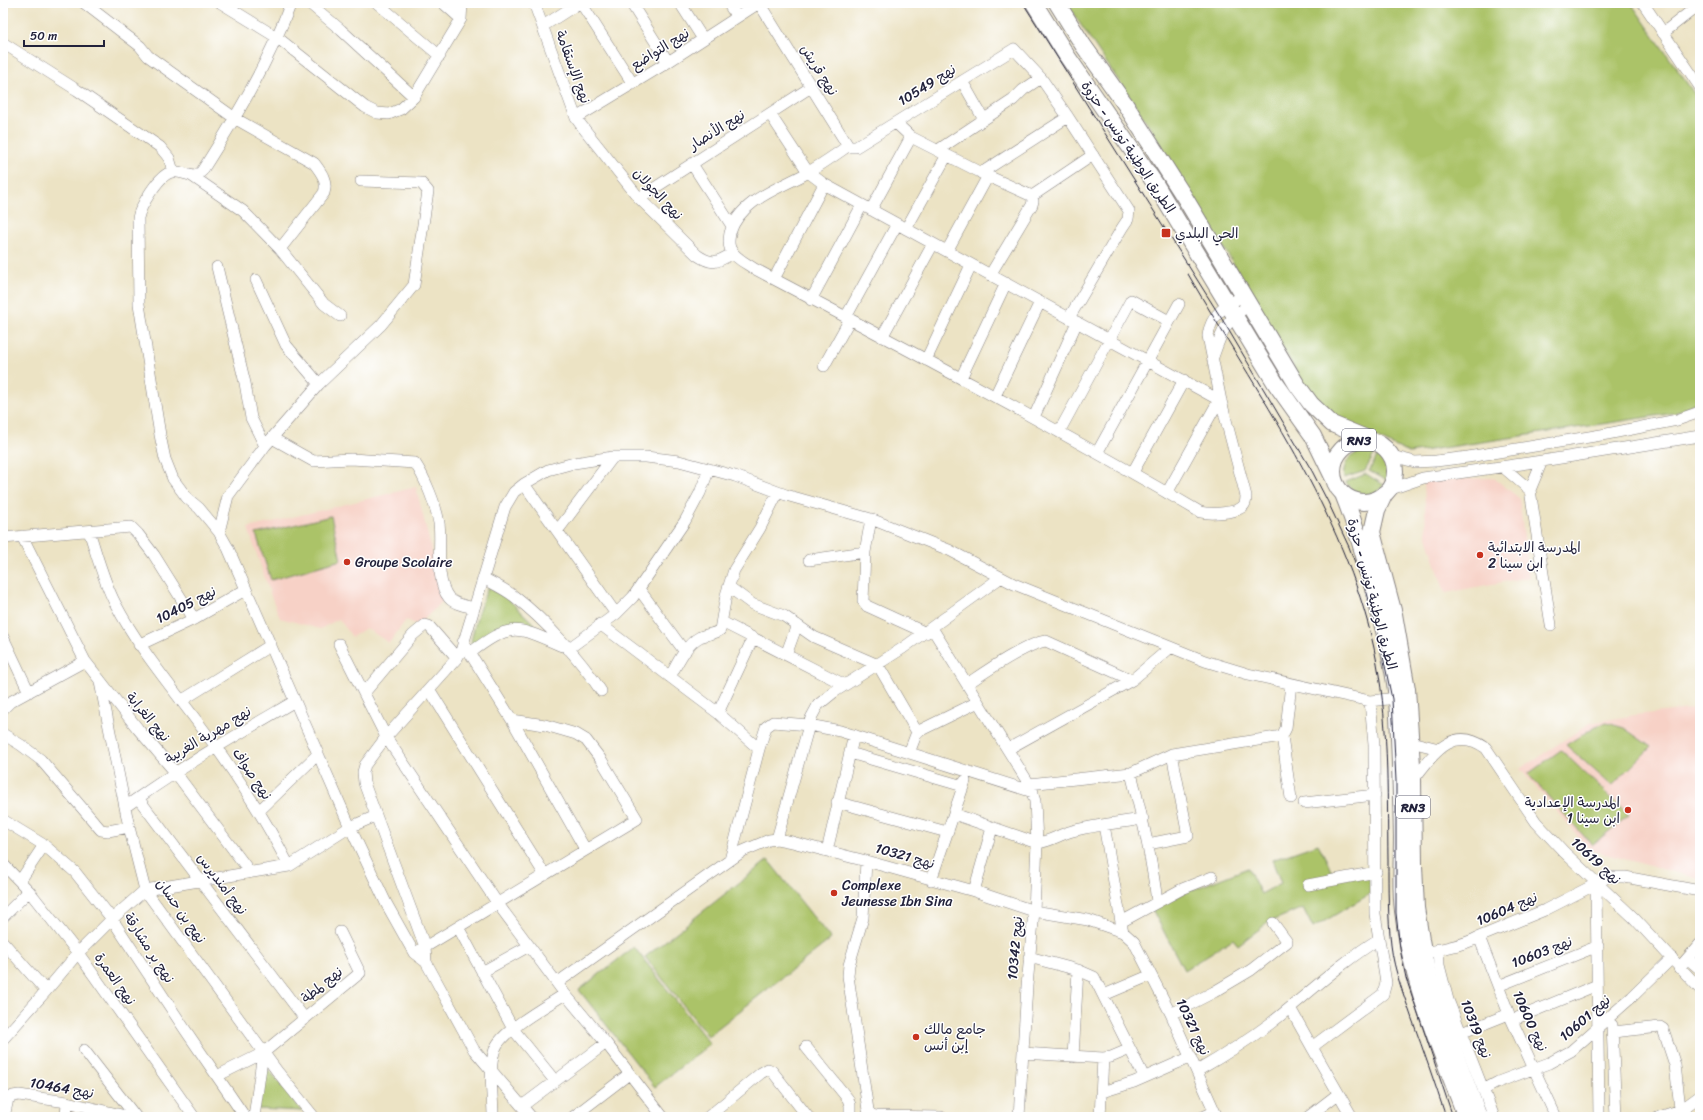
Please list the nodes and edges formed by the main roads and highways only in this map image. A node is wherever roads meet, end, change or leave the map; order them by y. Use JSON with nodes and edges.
{"nodes":[{"id":1,"x":1034,"y":3,"type":"edge"},
{"id":2,"x":1057,"y":3,"type":"edge"},
{"id":3,"x":1371,"y":440,"type":"junction"},
{"id":4,"x":1333,"y":477,"type":"junction"},
{"id":5,"x":1387,"y":492,"type":"junction"},
{"id":6,"x":1343,"y":494,"type":"junction"},
{"id":7,"x":1466,"y":1117,"type":"edge"},
{"id":8,"x":1479,"y":1117,"type":"edge"}],
"edges":[{"from":1,"to":4,"type":"highway","name":"الطريق الوطنية تونس - حزوة","number":"RN3"},
{"from":2,"to":3,"type":"highway","name":"الطريق الوطنية تونس - حزوة","number":"RN3"},
{"from":3,"to":4,"type":"highway","number":"RN3"},
{"from":3,"to":5,"type":"highway","number":"RN3"},
{"from":4,"to":6,"type":"highway","number":"RN3"},
{"from":5,"to":6,"type":"highway"},
{"from":5,"to":8,"type":"highway","name":"الطريق الوطنية تونس - حزوة","number":"RN3"},
{"from":6,"to":7,"type":"highway","name":"الطريق الوطنية تونس - حزوة","number":"RN3"}]}
